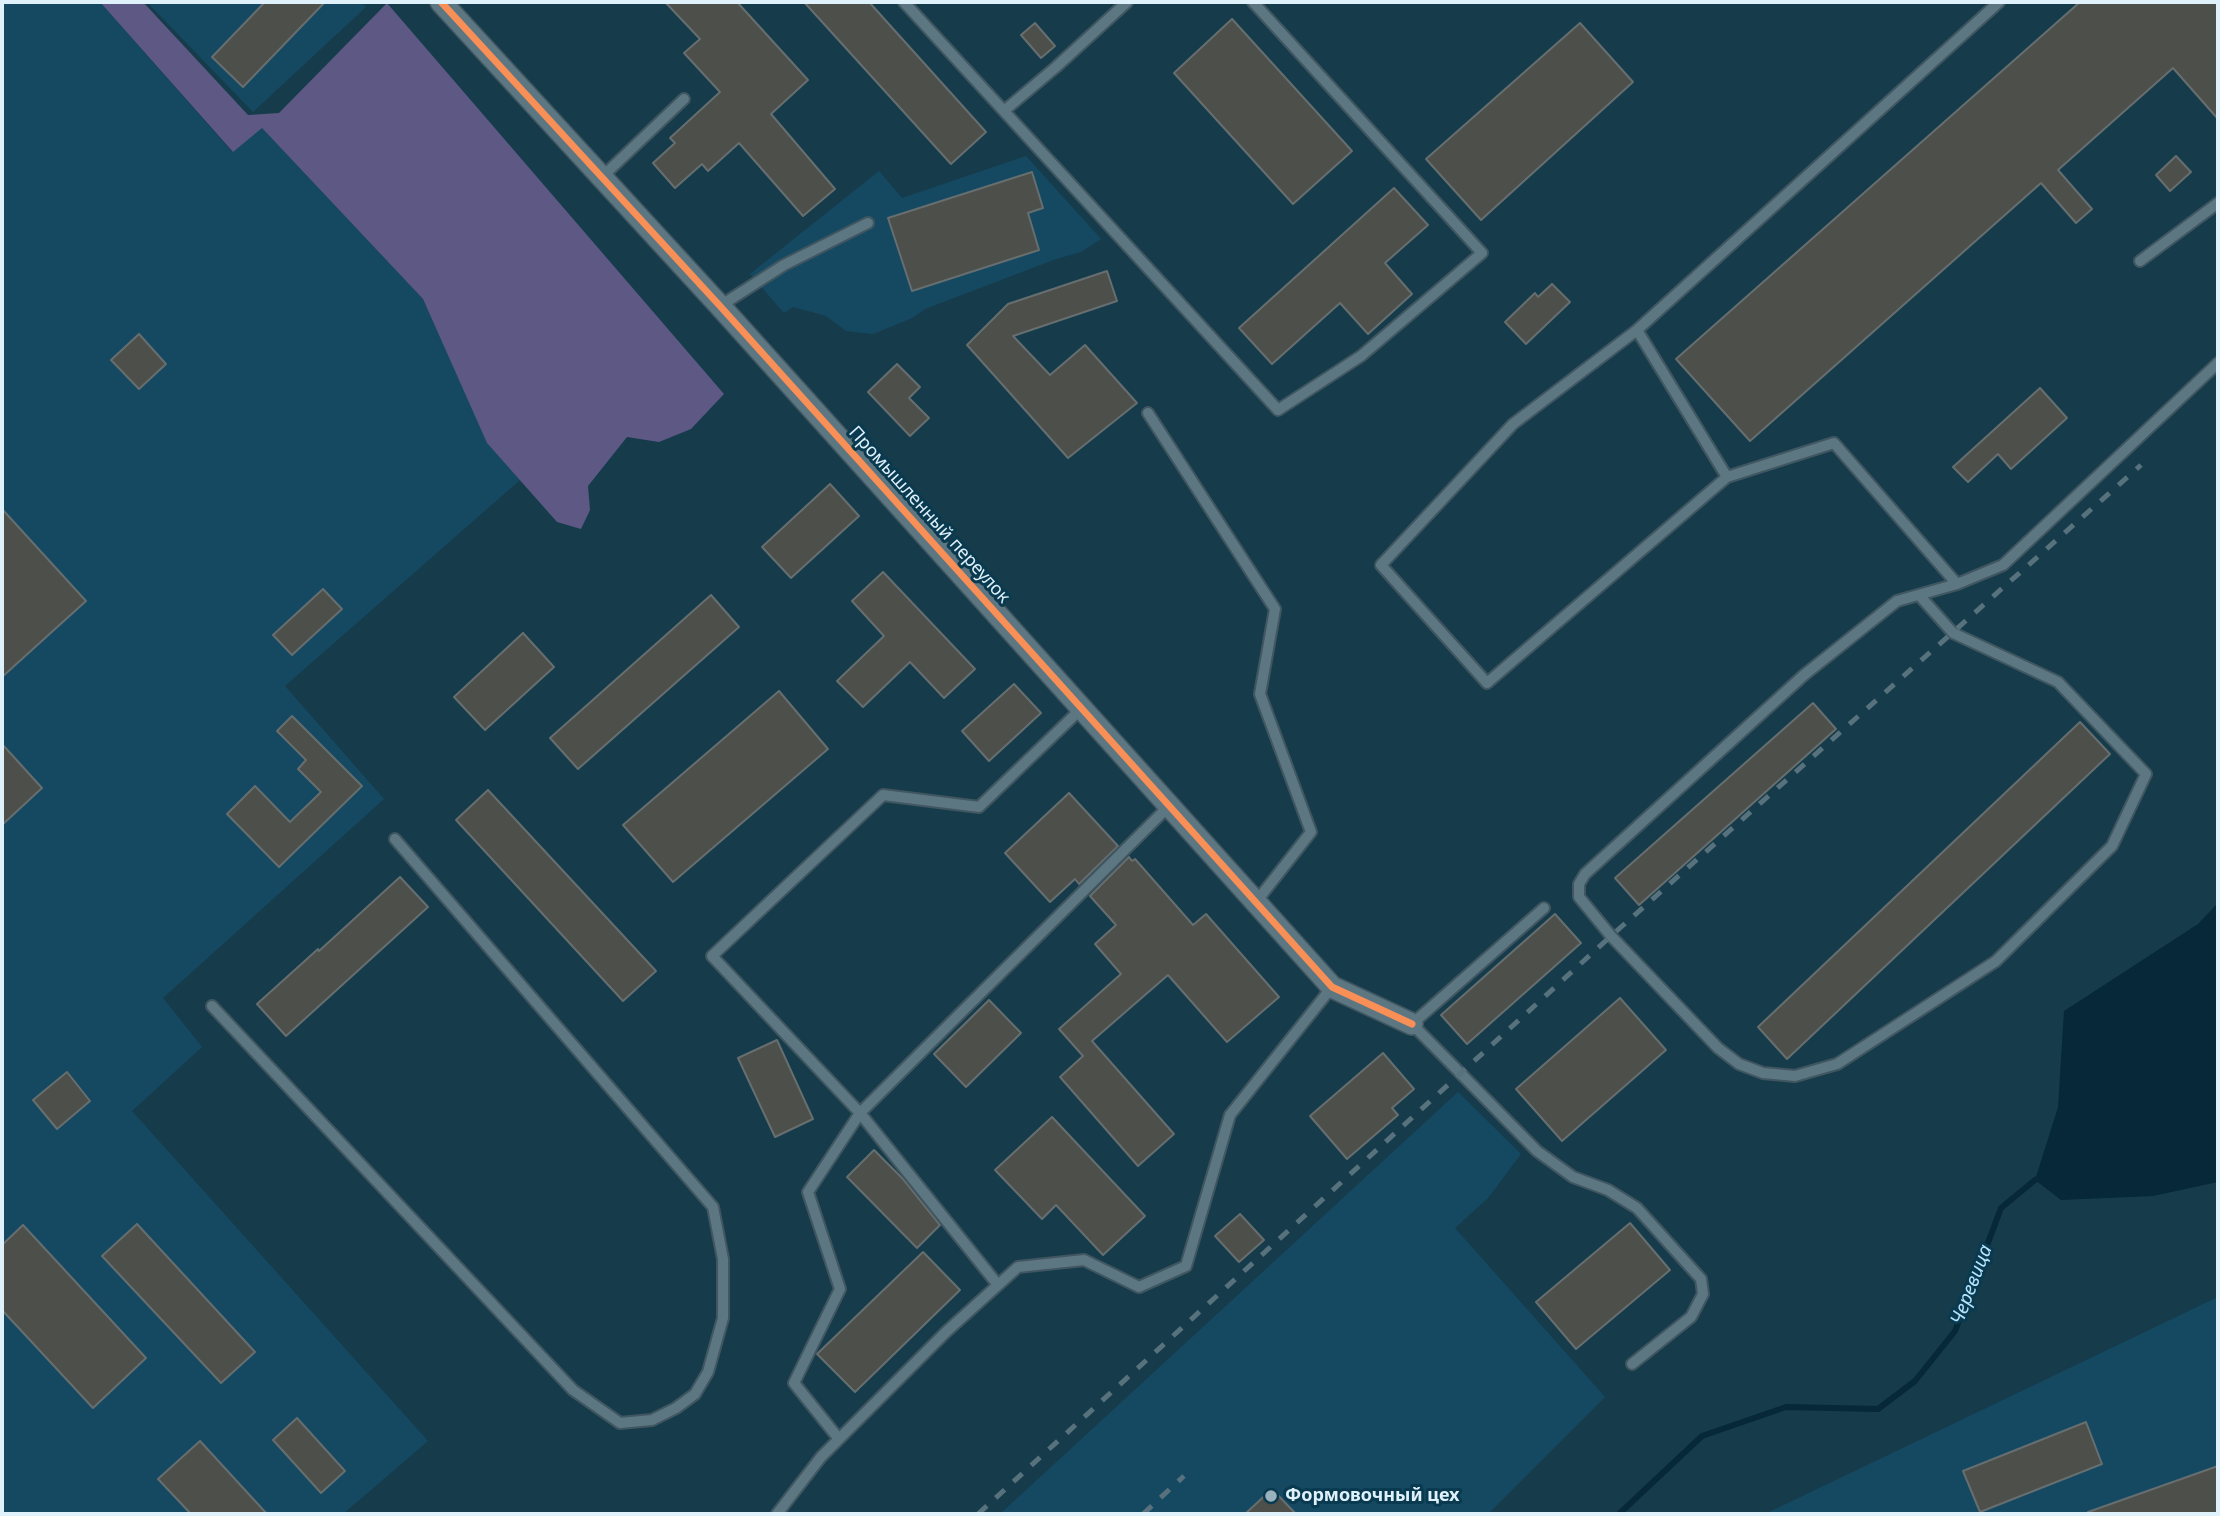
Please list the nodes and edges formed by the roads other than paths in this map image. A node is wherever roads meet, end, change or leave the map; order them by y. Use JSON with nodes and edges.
{"nodes":[{"id":1,"x":904,"y":2,"type":"edge"},
{"id":2,"x":1127,"y":2,"type":"edge"},
{"id":3,"x":1252,"y":2,"type":"edge"},
{"id":4,"x":1999,"y":2,"type":"edge"},
{"id":5,"x":449,"y":4,"type":"edge"},
{"id":6,"x":684,"y":99,"type":"dead end"},
{"id":7,"x":1004,"y":110,"type":"junction"},
{"id":8,"x":602,"y":177,"type":"junction"},
{"id":9,"x":2218,"y":203,"type":"edge"},
{"id":10,"x":868,"y":223,"type":"dead end"},
{"id":11,"x":2140,"y":261,"type":"dead end"},
{"id":12,"x":720,"y":306,"type":"junction"},
{"id":13,"x":1637,"y":330,"type":"junction"},
{"id":14,"x":2218,"y":363,"type":"edge"},
{"id":15,"x":1148,"y":413,"type":"dead end"},
{"id":16,"x":1727,"y":477,"type":"junction"},
{"id":17,"x":1957,"y":584,"type":"junction"},
{"id":18,"x":1919,"y":595,"type":"junction"},
{"id":19,"x":1082,"y":708,"type":"junction"},
{"id":20,"x":1169,"y":806,"type":"junction"},
{"id":21,"x":395,"y":839,"type":"dead end"},
{"id":22,"x":1256,"y":902,"type":"junction"},
{"id":23,"x":1544,"y":908,"type":"dead end"},
{"id":24,"x":1332,"y":987,"type":"junction"},
{"id":25,"x":212,"y":1006,"type":"dead end"},
{"id":26,"x":1412,"y":1024,"type":"junction"},
{"id":27,"x":860,"y":1113,"type":"junction"},
{"id":28,"x":998,"y":1285,"type":"junction"},
{"id":29,"x":1632,"y":1364,"type":"dead end"},
{"id":30,"x":839,"y":1439,"type":"junction"},
{"id":31,"x":777,"y":1514,"type":"edge"}],
"edges":[{"from":1,"to":7,"type":"lane"},
{"from":2,"to":7,"type":"lane"},
{"from":3,"to":7,"type":"lane"},
{"from":4,"to":13,"type":"lane"},
{"from":5,"to":8,"type":"street","name":"Промышленный переулок"},
{"from":6,"to":8,"type":"lane"},
{"from":8,"to":12,"type":"street","name":"Промышленный переулок"},
{"from":9,"to":11,"type":"lane"},
{"from":10,"to":12,"type":"lane"},
{"from":12,"to":19,"type":"street","name":"Промышленный переулок"},
{"from":13,"to":16,"type":"lane"},
{"from":13,"to":16,"type":"lane"},
{"from":14,"to":17,"type":"lane"},
{"from":15,"to":22,"type":"lane"},
{"from":16,"to":17,"type":"lane"},
{"from":17,"to":18,"type":"lane"},
{"from":18,"to":18,"type":"lane"},
{"from":19,"to":20,"type":"street","name":"Промышленный переулок"},
{"from":19,"to":27,"type":"lane"},
{"from":20,"to":22,"type":"street","name":"Промышленный переулок"},
{"from":20,"to":27,"type":"lane"},
{"from":21,"to":25,"type":"lane"},
{"from":22,"to":24,"type":"street","name":"Промышленный переулок"},
{"from":23,"to":26,"type":"lane"},
{"from":24,"to":26,"type":"street","name":"Промышленный переулок"},
{"from":24,"to":28,"type":"lane"},
{"from":26,"to":29,"type":"lane"},
{"from":27,"to":28,"type":"lane"},
{"from":27,"to":30,"type":"lane"},
{"from":28,"to":30,"type":"lane"},
{"from":30,"to":31,"type":"lane"}]}
